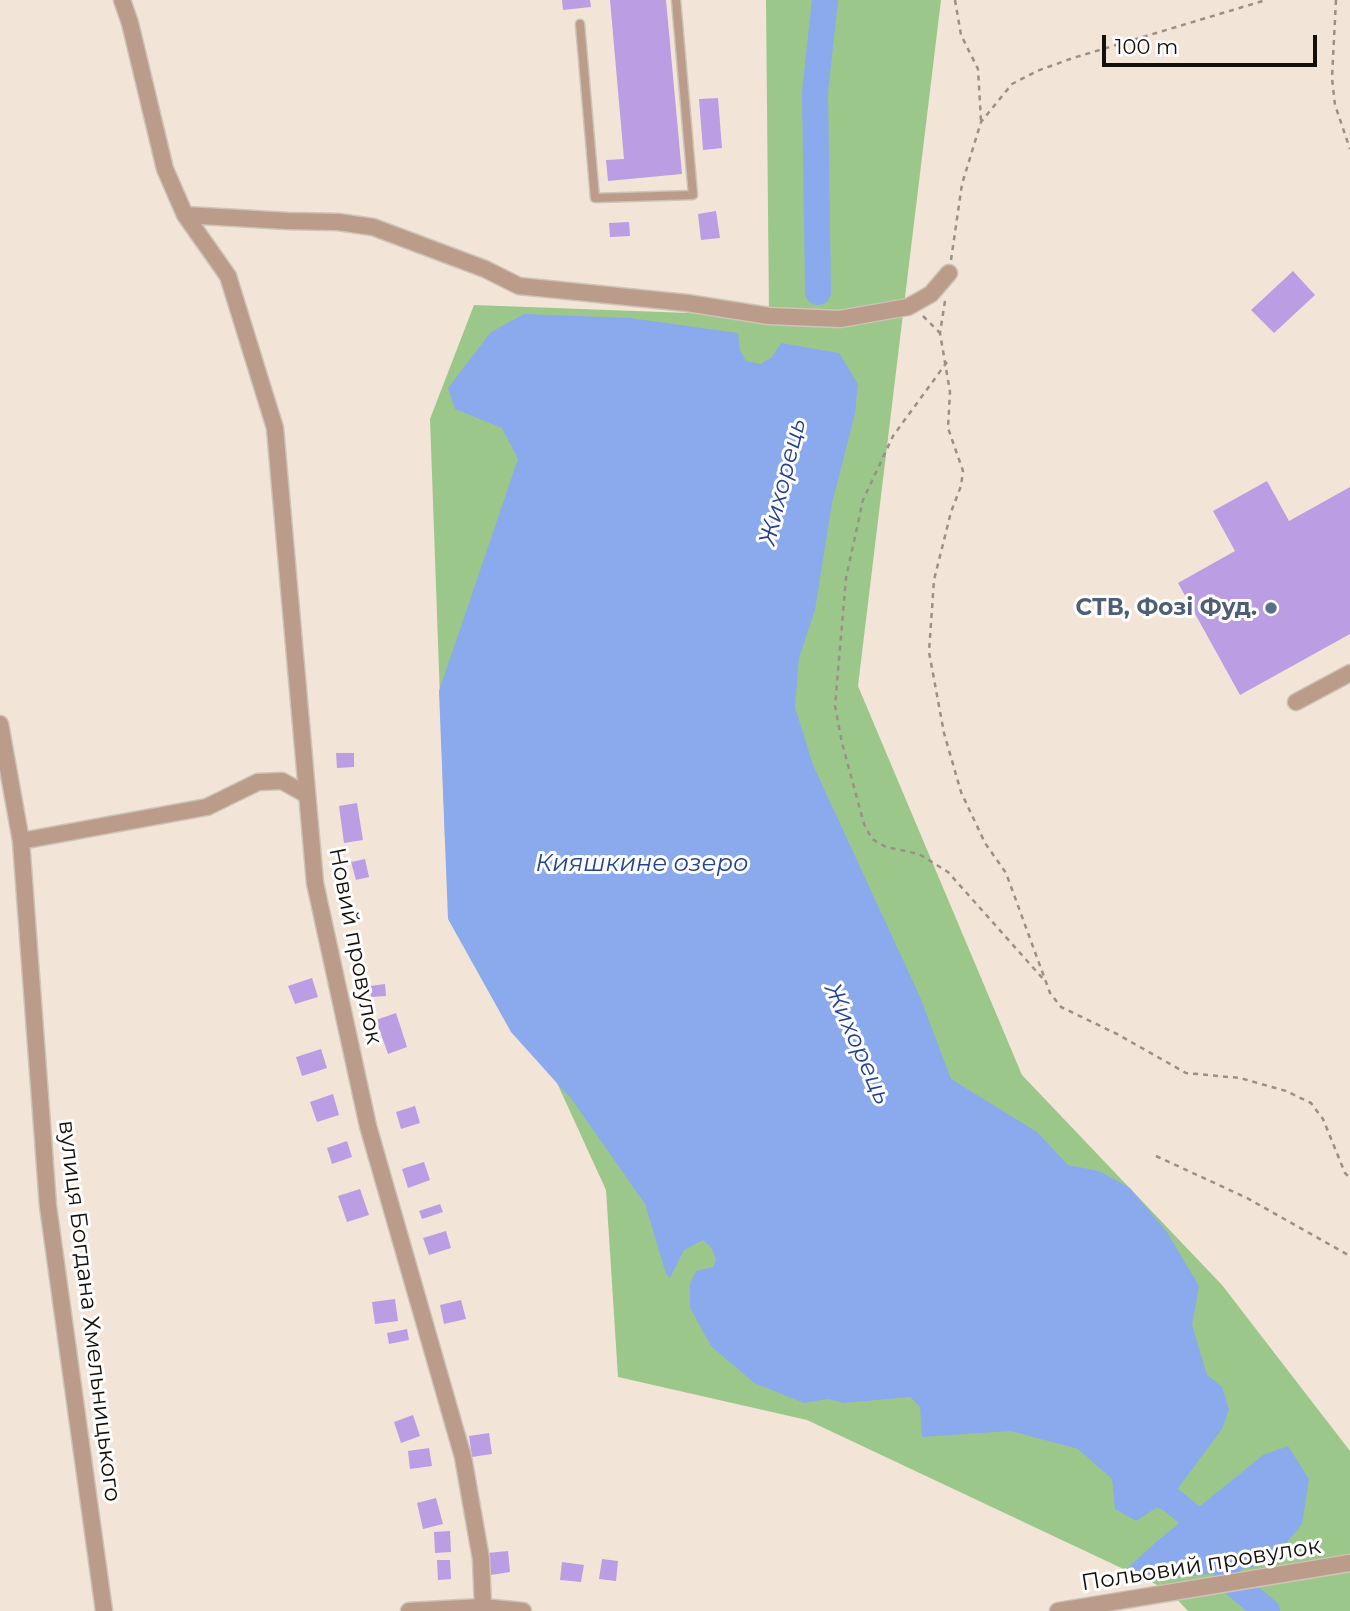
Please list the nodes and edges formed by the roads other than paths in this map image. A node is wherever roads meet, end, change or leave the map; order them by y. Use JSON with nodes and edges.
{"nodes":[{"id":1,"x":122,"y":0,"type":"edge"},
{"id":2,"x":676,"y":0,"type":"edge"},
{"id":3,"x":580,"y":24,"type":"dead end"},
{"id":4,"x":185,"y":215,"type":"junction"},
{"id":5,"x":950,"y":273,"type":"road end"},
{"id":6,"x":1350,"y":673,"type":"edge"},
{"id":7,"x":1296,"y":702,"type":"dead end"},
{"id":8,"x":0,"y":724,"type":"edge"},
{"id":9,"x":307,"y":795,"type":"junction"},
{"id":10,"x":21,"y":841,"type":"junction"},
{"id":11,"x":1350,"y":1563,"type":"edge"},
{"id":12,"x":483,"y":1607,"type":"junction"},
{"id":13,"x":104,"y":1611,"type":"edge"},
{"id":14,"x":409,"y":1611,"type":"edge"},
{"id":15,"x":523,"y":1611,"type":"edge"},
{"id":16,"x":1058,"y":1611,"type":"edge"}],
"edges":[{"from":1,"to":4,"type":"street","name":"Новий провулок"},
{"from":2,"to":3,"type":"lane"},
{"from":4,"to":5,"type":"street"},
{"from":4,"to":9,"type":"street","name":"Новий провулок"},
{"from":6,"to":7,"type":"street"},
{"from":8,"to":10,"type":"street","name":"вулиця Богдана Хмельницького"},
{"from":9,"to":10,"type":"street"},
{"from":9,"to":12,"type":"street","name":"Новий провулок"},
{"from":10,"to":13,"type":"street","name":"вулиця Богдана Хмельницького"},
{"from":11,"to":16,"type":"street","name":"Польовий провулок"},
{"from":12,"to":14,"type":"street"},
{"from":12,"to":15,"type":"street"}]}
